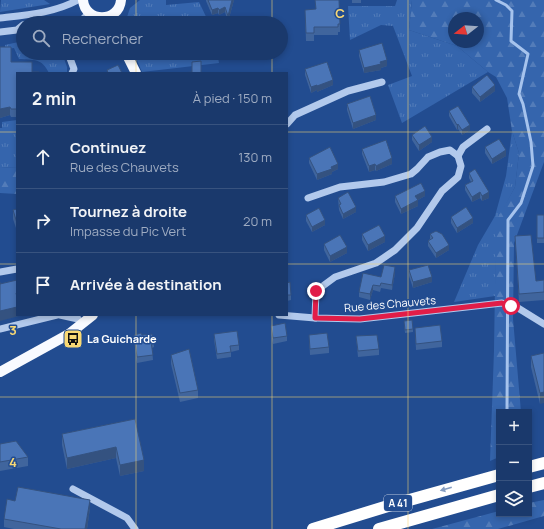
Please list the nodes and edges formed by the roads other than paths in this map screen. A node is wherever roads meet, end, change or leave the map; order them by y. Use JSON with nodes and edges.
{"nodes":[{"id":1,"x":121,"y":3,"type":"edge"},
{"id":2,"x":84,"y":5,"type":"edge"},
{"id":3,"x":34,"y":14,"type":"joint"},
{"id":4,"x":16,"y":16,"type":"edge"},
{"id":5,"x":17,"y":16,"type":"edge"},
{"id":6,"x":81,"y":16,"type":"edge"},
{"id":7,"x":97,"y":16,"type":"edge"},
{"id":8,"x":110,"y":16,"type":"edge"},
{"id":9,"x":120,"y":16,"type":"edge"},
{"id":10,"x":0,"y":18,"type":"edge"},
{"id":11,"x":16,"y":30,"type":"edge"},
{"id":12,"x":0,"y":32,"type":"edge"},
{"id":13,"x":71,"y":60,"type":"edge"},
{"id":14,"x":130,"y":60,"type":"edge"},
{"id":15,"x":72,"y":72,"type":"edge"},
{"id":16,"x":136,"y":72,"type":"edge"},
{"id":17,"x":382,"y":82,"type":"dead end"},
{"id":18,"x":288,"y":123,"type":"edge"},
{"id":19,"x":488,"y":129,"type":"dead end"},
{"id":20,"x":458,"y":156,"type":"junction"},
{"id":21,"x":308,"y":198,"type":"dead end"},
{"id":22,"x":16,"y":268,"type":"edge"},
{"id":23,"x":0,"y":272,"type":"edge"},
{"id":24,"x":55,"y":316,"type":"edge"},
{"id":25,"x":64,"y":316,"type":"edge"},
{"id":26,"x":92,"y":316,"type":"edge"},
{"id":27,"x":288,"y":316,"type":"edge"},
{"id":28,"x":315,"y":318,"type":"junction"},
{"id":29,"x":78,"y":319,"type":"edge"},
{"id":30,"x":544,"y":324,"type":"edge"},
{"id":31,"x":0,"y":329,"type":"edge"},
{"id":32,"x":35,"y":352,"type":"junction"},
{"id":33,"x":0,"y":372,"type":"edge"},
{"id":34,"x":544,"y":463,"type":"edge"},
{"id":35,"x":532,"y":466,"type":"edge"},
{"id":36,"x":496,"y":476,"type":"edge"},
{"id":37,"x":544,"y":483,"type":"edge"},
{"id":38,"x":532,"y":486,"type":"edge"},
{"id":39,"x":73,"y":489,"type":"dead end"},
{"id":40,"x":496,"y":496,"type":"edge"},
{"id":41,"x":135,"y":529,"type":"edge"},
{"id":42,"x":313,"y":529,"type":"edge"},
{"id":43,"x":379,"y":529,"type":"edge"}],
"edges":[{"from":1,"to":8,"type":"main road"},
{"from":1,"to":9,"type":"main road"},
{"from":2,"to":3,"type":"street"},
{"from":2,"to":6,"type":"street"},
{"from":2,"to":7,"type":"main road"},
{"from":3,"to":5,"type":"street"},
{"from":4,"to":10,"type":"street"},
{"from":11,"to":12,"type":"street"},
{"from":13,"to":15,"type":"street"},
{"from":14,"to":16,"type":"main road"},
{"from":17,"to":18,"type":"street"},
{"from":19,"to":20,"type":"street"},
{"from":20,"to":21,"type":"street"},
{"from":20,"to":28,"type":"street"},
{"from":22,"to":23,"type":"street"},
{"from":24,"to":31,"type":"street"},
{"from":25,"to":29,"type":"street"},
{"from":26,"to":32,"type":"main road"},
{"from":27,"to":28,"type":"street","name":"Rue des Chauvets"},
{"from":28,"to":30,"type":"street","name":"Rue des Chauvets"},
{"from":29,"to":32,"type":"main road"},
{"from":32,"to":33,"type":"main road"},
{"from":34,"to":35,"type":"highway"},
{"from":36,"to":42,"type":"highway","number":"A 41","one_way":true},
{"from":37,"to":38,"type":"highway"},
{"from":39,"to":41,"type":"street"},
{"from":40,"to":43,"type":"highway","number":"A 41"}]}
